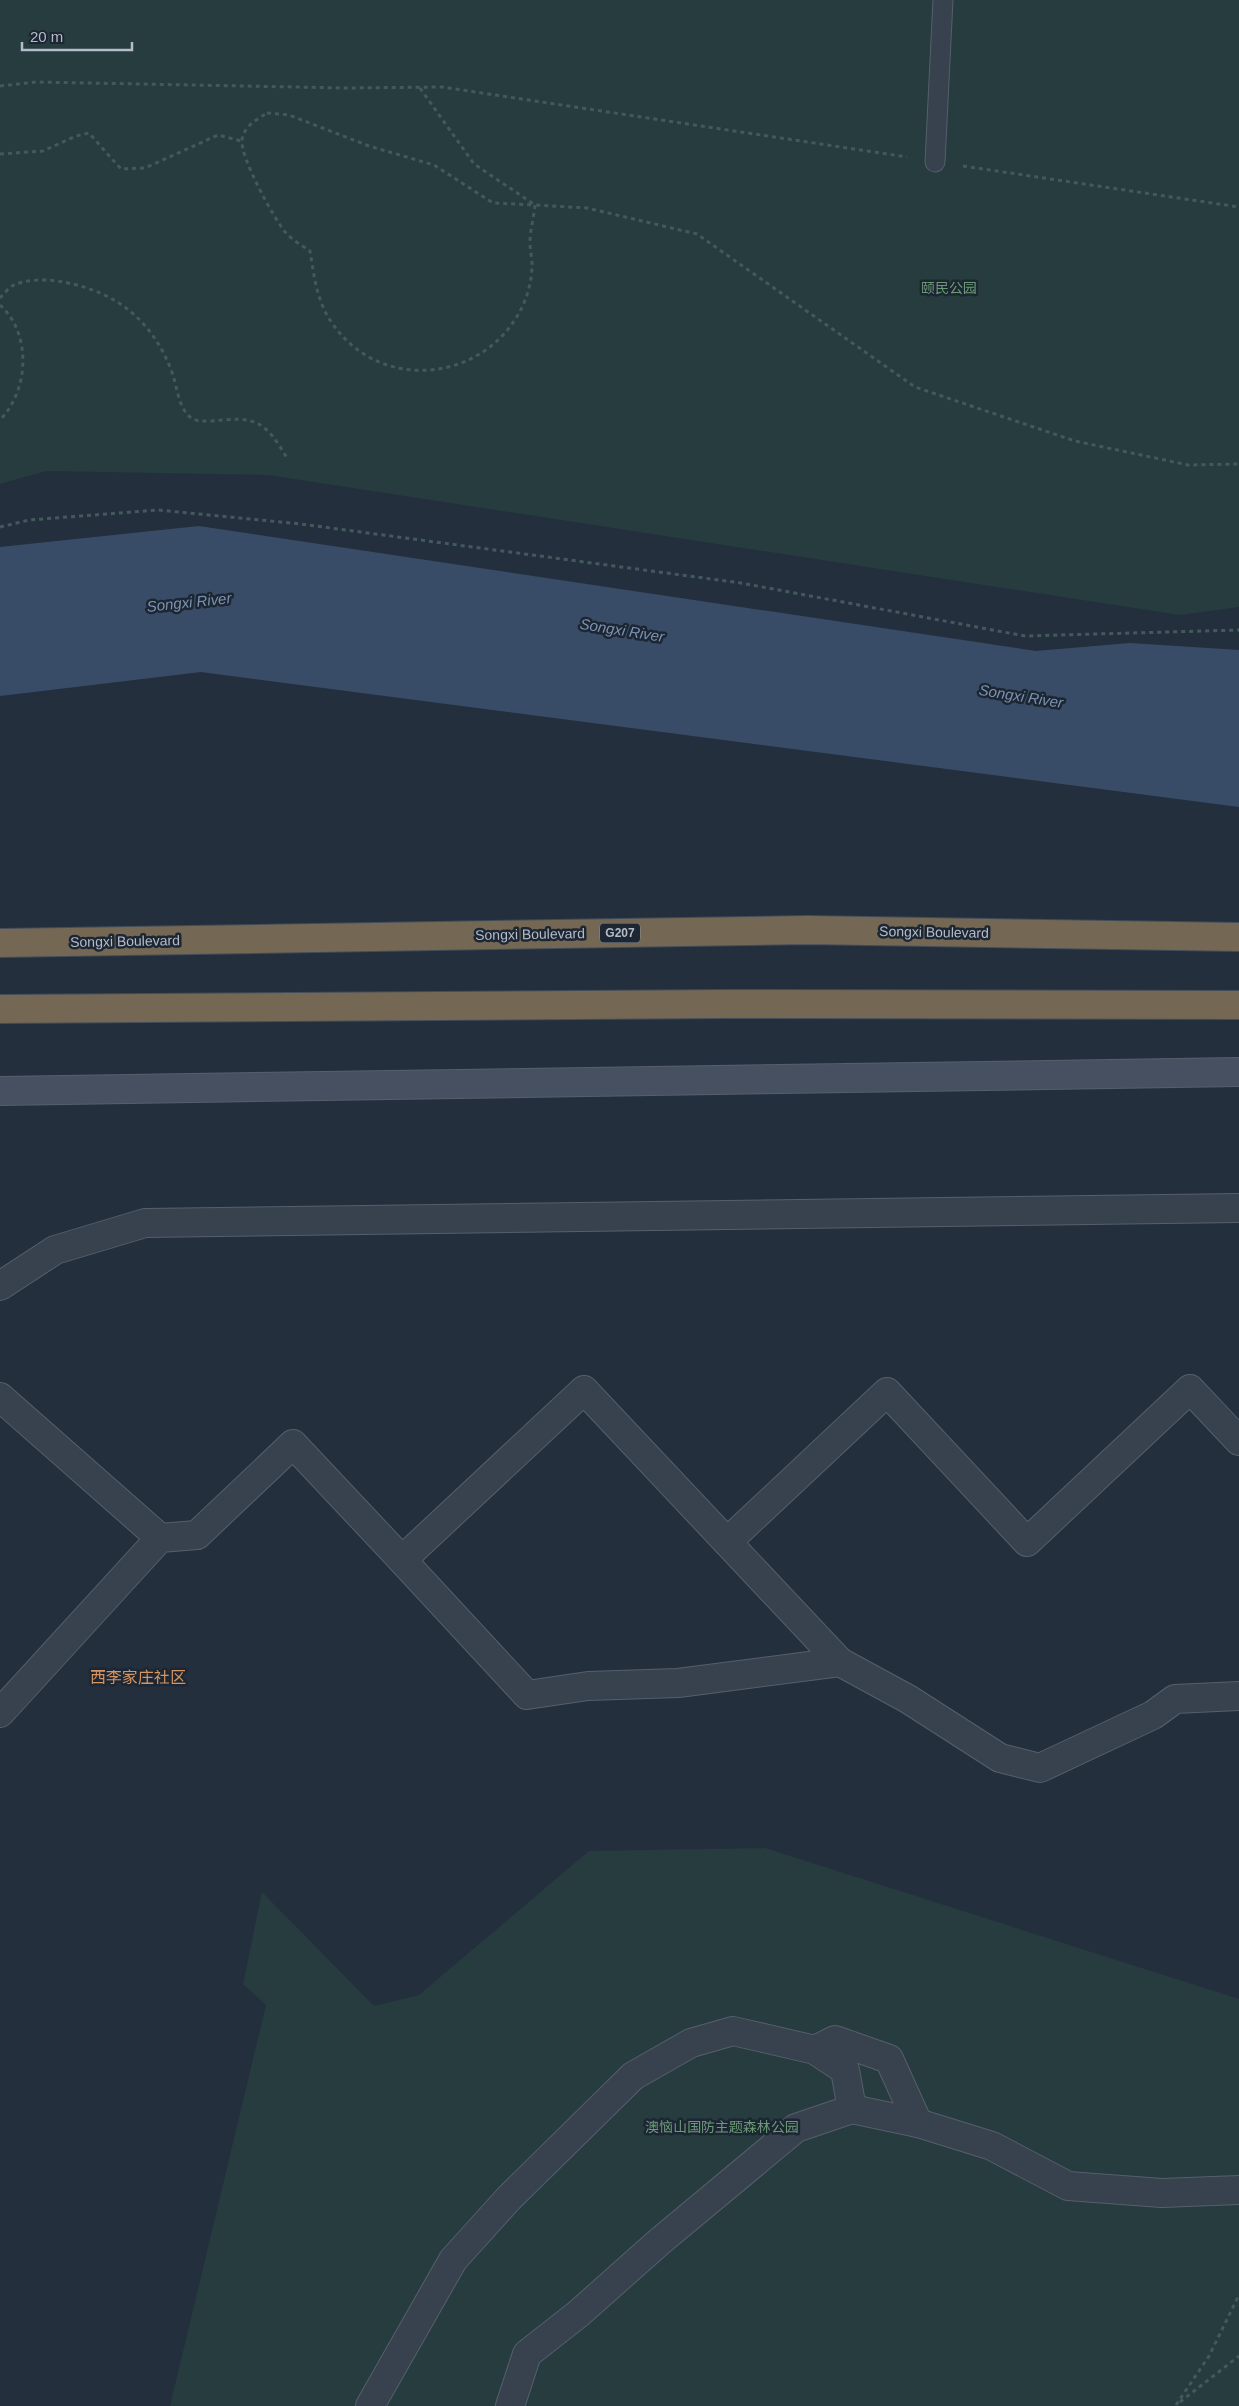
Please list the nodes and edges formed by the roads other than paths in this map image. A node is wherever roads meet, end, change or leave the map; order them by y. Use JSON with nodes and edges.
{"nodes":[{"id":1,"x":943,"y":0,"type":"edge"},
{"id":2,"x":935,"y":162,"type":"road end"},
{"id":3,"x":1239,"y":937,"type":"edge"},
{"id":4,"x":0,"y":943,"type":"edge"},
{"id":5,"x":1239,"y":1006,"type":"edge"},
{"id":6,"x":0,"y":1009,"type":"edge"},
{"id":7,"x":1239,"y":1072,"type":"edge"},
{"id":8,"x":0,"y":1091,"type":"edge"},
{"id":9,"x":1239,"y":1208,"type":"edge"},
{"id":10,"x":0,"y":1286,"type":"edge"},
{"id":11,"x":0,"y":1397,"type":"edge"},
{"id":12,"x":1239,"y":1441,"type":"edge"},
{"id":13,"x":160,"y":1538,"type":"junction"},
{"id":14,"x":727,"y":1542,"type":"junction"},
{"id":15,"x":402,"y":1560,"type":"junction"},
{"id":16,"x":840,"y":1662,"type":"junction"},
{"id":17,"x":1239,"y":1696,"type":"edge"},
{"id":18,"x":0,"y":1713,"type":"edge"},
{"id":19,"x":815,"y":2050,"type":"junction"},
{"id":20,"x":852,"y":2109,"type":"junction"},
{"id":21,"x":918,"y":2123,"type":"junction"},
{"id":22,"x":1239,"y":2190,"type":"edge"},
{"id":23,"x":370,"y":2406,"type":"edge"},
{"id":24,"x":510,"y":2406,"type":"edge"}],
"edges":[{"from":1,"to":2,"type":"lane"},
{"from":3,"to":4,"type":"highway","name":"Songxi Boulevard","number":"G207"},
{"from":5,"to":6,"type":"highway"},
{"from":7,"to":8,"type":"main road"},
{"from":9,"to":10,"type":"street"},
{"from":11,"to":13,"type":"street"},
{"from":12,"to":14,"type":"street"},
{"from":13,"to":15,"type":"street"},
{"from":13,"to":18,"type":"street"},
{"from":14,"to":15,"type":"street"},
{"from":14,"to":16,"type":"street"},
{"from":15,"to":16,"type":"street"},
{"from":16,"to":17,"type":"street"},
{"from":19,"to":20,"type":"street"},
{"from":19,"to":21,"type":"street"},
{"from":19,"to":23,"type":"street"},
{"from":20,"to":21,"type":"street"},
{"from":20,"to":24,"type":"street"},
{"from":21,"to":22,"type":"street"}]}
